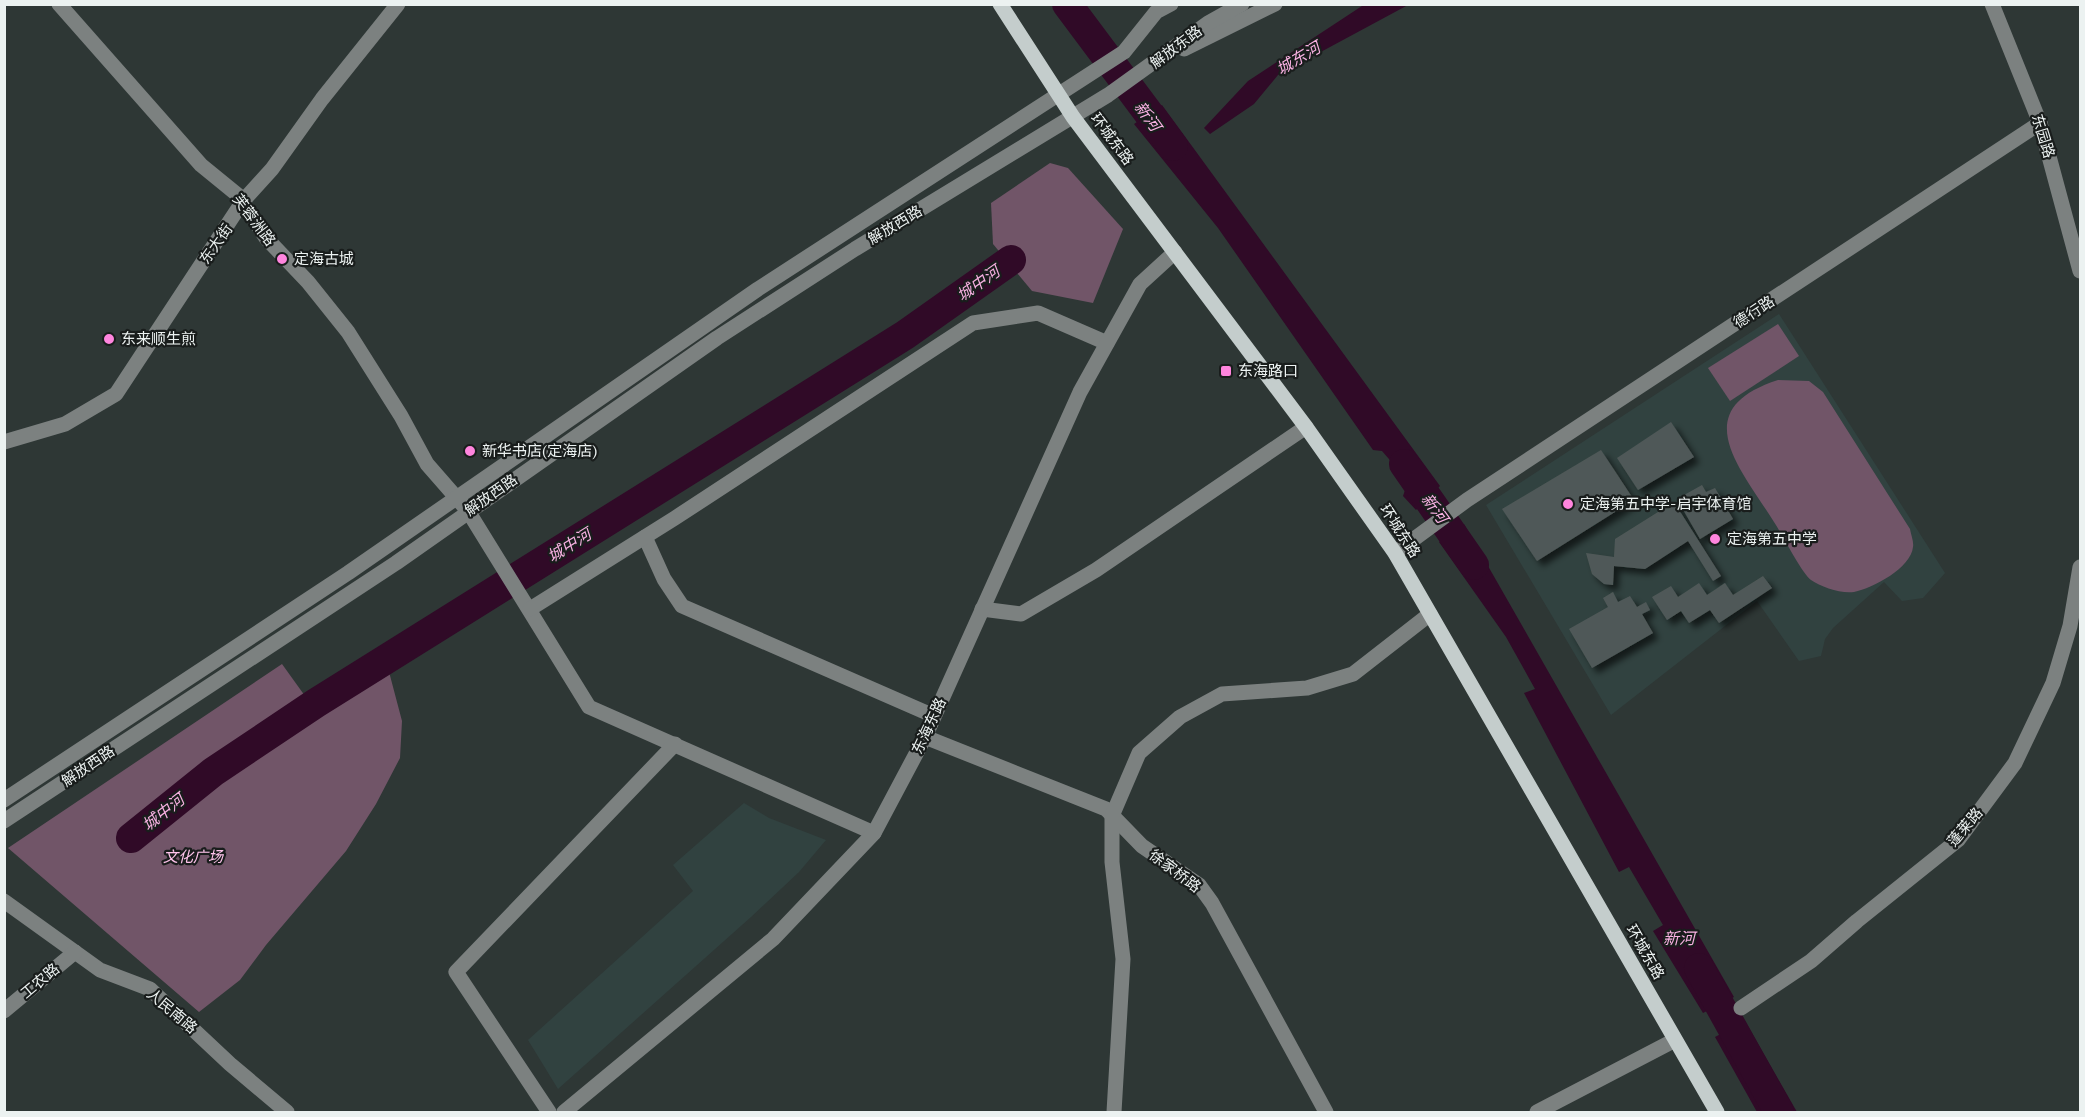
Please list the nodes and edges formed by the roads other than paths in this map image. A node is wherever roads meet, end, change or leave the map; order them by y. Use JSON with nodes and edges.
{"nodes":[{"id":1,"x":60,"y":4,"type":"edge"},
{"id":2,"x":398,"y":4,"type":"edge"},
{"id":3,"x":1000,"y":4,"type":"edge"},
{"id":4,"x":1171,"y":4,"type":"edge"},
{"id":5,"x":1242,"y":4,"type":"edge"},
{"id":6,"x":1275,"y":4,"type":"edge"},
{"id":7,"x":1992,"y":4,"type":"edge"},
{"id":8,"x":1147,"y":68,"type":"junction"},
{"id":9,"x":1059,"y":96,"type":"junction"},
{"id":10,"x":1073,"y":117,"type":"junction"},
{"id":11,"x":2040,"y":123,"type":"junction"},
{"id":12,"x":243,"y":201,"type":"junction"},
{"id":13,"x":1175,"y":252,"type":"junction"},
{"id":14,"x":2080,"y":271,"type":"edge"},
{"id":15,"x":1107,"y":343,"type":"junction"},
{"id":16,"x":1306,"y":427,"type":"junction"},
{"id":17,"x":4,"y":442,"type":"edge"},
{"id":18,"x":455,"y":499,"type":"junction"},
{"id":19,"x":468,"y":511,"type":"junction"},
{"id":20,"x":645,"y":537,"type":"junction"},
{"id":21,"x":1395,"y":553,"type":"junction"},
{"id":22,"x":2080,"y":567,"type":"edge"},
{"id":23,"x":526,"y":603,"type":"junction"},
{"id":24,"x":982,"y":609,"type":"junction"},
{"id":25,"x":1430,"y":614,"type":"junction"},
{"id":26,"x":934,"y":716,"type":"junction"},
{"id":27,"x":925,"y":736,"type":"junction"},
{"id":28,"x":675,"y":744,"type":"junction"},
{"id":29,"x":4,"y":801,"type":"edge"},
{"id":30,"x":1112,"y":816,"type":"junction"},
{"id":31,"x":4,"y":821,"type":"edge"},
{"id":32,"x":874,"y":833,"type":"junction"},
{"id":33,"x":4,"y":901,"type":"edge"},
{"id":34,"x":75,"y":952,"type":"junction"},
{"id":35,"x":1741,"y":1008,"type":"dead end"},
{"id":36,"x":4,"y":1011,"type":"edge"},
{"id":37,"x":1675,"y":1040,"type":"junction"},
{"id":38,"x":287,"y":1113,"type":"edge"},
{"id":39,"x":549,"y":1113,"type":"edge"},
{"id":40,"x":564,"y":1113,"type":"edge"},
{"id":41,"x":1114,"y":1113,"type":"edge"},
{"id":42,"x":1326,"y":1113,"type":"edge"},
{"id":43,"x":1537,"y":1113,"type":"edge"},
{"id":44,"x":1717,"y":1113,"type":"edge"}],
"edges":[{"from":1,"to":12,"type":"street","name":"芙蓉洲路"},
{"from":2,"to":12,"type":"street","name":"东大街"},
{"from":3,"to":9,"type":"main road","name":"环城东路"},
{"from":4,"to":9,"type":"street"},
{"from":5,"to":8,"type":"street","name":"解放东路"},
{"from":6,"to":8,"type":"street"},
{"from":7,"to":11,"type":"street","name":"东园路"},
{"from":8,"to":10,"type":"street","name":"解放西路"},
{"from":9,"to":10,"type":"main road","name":"环城东路"},
{"from":9,"to":18,"type":"street"},
{"from":10,"to":13,"type":"main road","name":"环城东路"},
{"from":10,"to":19,"type":"street","name":"解放西路"},
{"from":11,"to":14,"type":"street","name":"东园路"},
{"from":11,"to":21,"type":"street","name":"德行路"},
{"from":12,"to":17,"type":"street","name":"东大街"},
{"from":12,"to":18,"type":"street","name":"芙蓉洲路"},
{"from":13,"to":15,"type":"street","name":"东海东路"},
{"from":13,"to":16,"type":"main road","name":"环城东路"},
{"from":15,"to":20,"type":"street"},
{"from":15,"to":24,"type":"street","name":"东海东路"},
{"from":16,"to":21,"type":"main road","name":"环城东路"},
{"from":16,"to":24,"type":"street"},
{"from":18,"to":19,"type":"street","name":"芙蓉洲路"},
{"from":18,"to":29,"type":"street"},
{"from":19,"to":23,"type":"street","name":"芙蓉洲路"},
{"from":19,"to":31,"type":"street","name":"解放西路"},
{"from":20,"to":23,"type":"street"},
{"from":20,"to":26,"type":"street"},
{"from":21,"to":25,"type":"main road","name":"环城东路"},
{"from":22,"to":35,"type":"street","name":"蓬莱路"},
{"from":23,"to":28,"type":"street","name":"芙蓉洲路"},
{"from":24,"to":26,"type":"street","name":"东海东路"},
{"from":25,"to":30,"type":"street"},
{"from":25,"to":37,"type":"main road","name":"环城东路"},
{"from":26,"to":27,"type":"street","name":"东海东路"},
{"from":27,"to":30,"type":"street","name":"徐家桥路"},
{"from":27,"to":32,"type":"street","name":"东海东路"},
{"from":28,"to":32,"type":"street","name":"芙蓉洲路"},
{"from":28,"to":39,"type":"street"},
{"from":30,"to":41,"type":"street"},
{"from":30,"to":42,"type":"street","name":"徐家桥路"},
{"from":32,"to":40,"type":"street","name":"东海东路"},
{"from":33,"to":34,"type":"street","name":"人民南路"},
{"from":34,"to":36,"type":"street","name":"工农路"},
{"from":34,"to":38,"type":"street","name":"人民南路"},
{"from":37,"to":43,"type":"street"},
{"from":37,"to":44,"type":"main road","name":"环城东路"}]}
